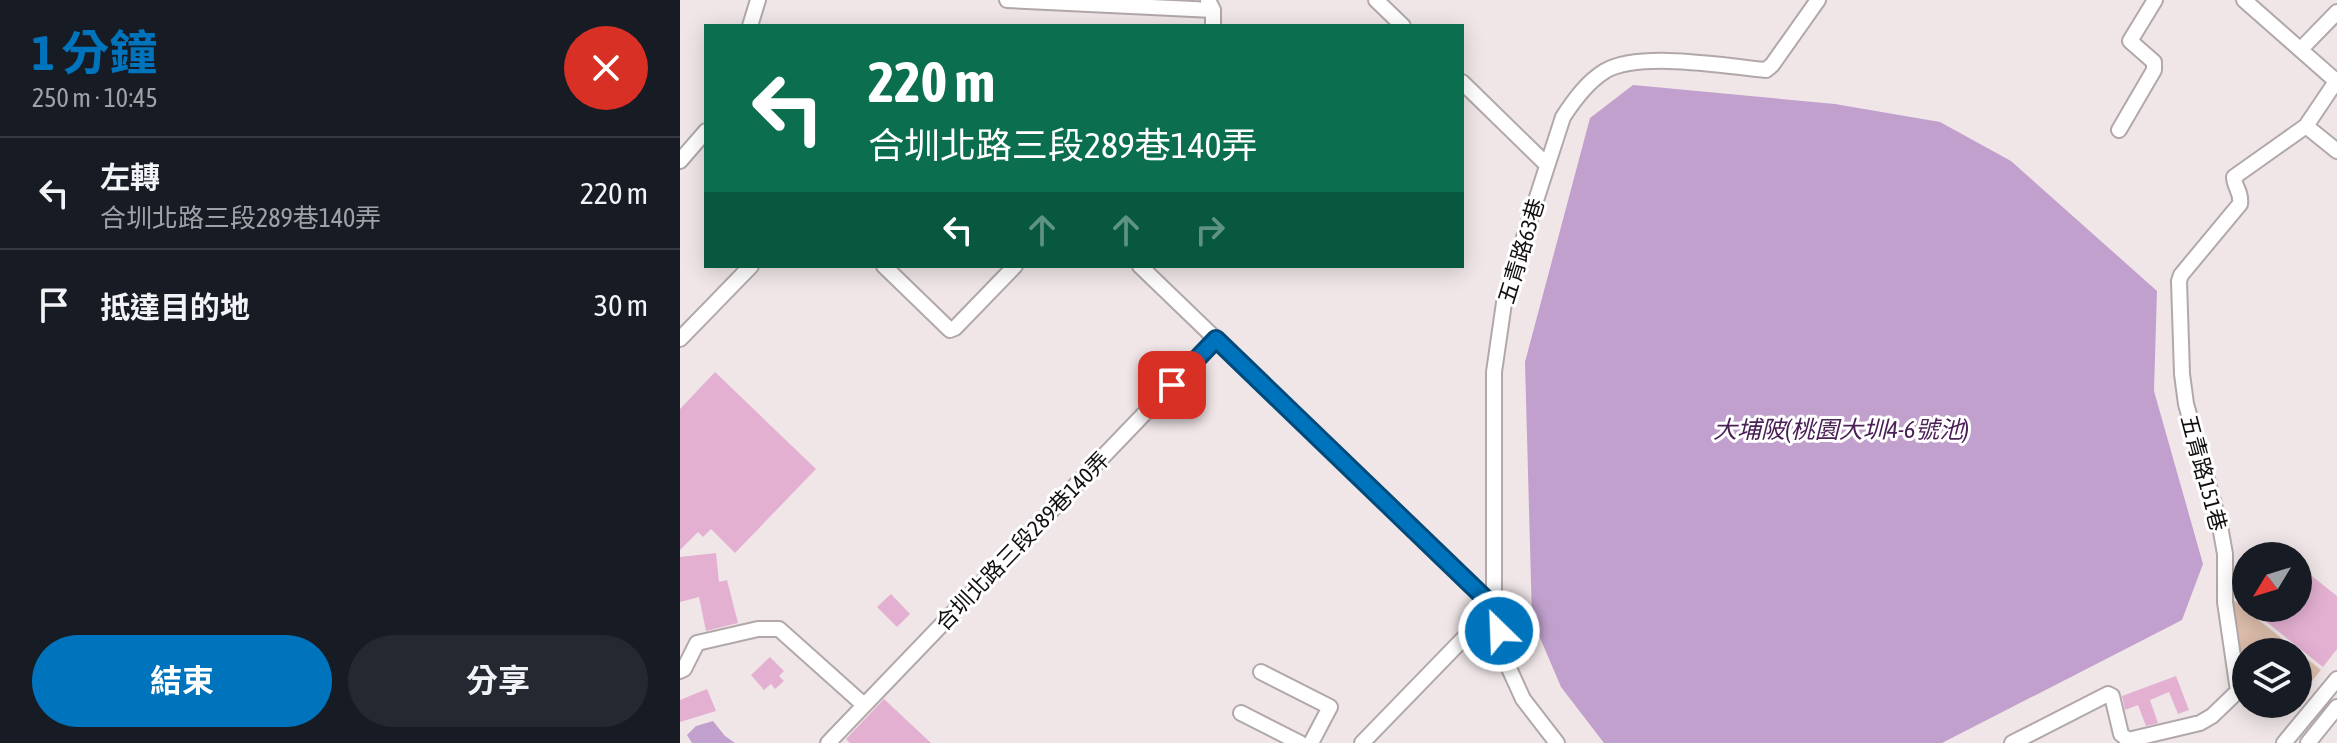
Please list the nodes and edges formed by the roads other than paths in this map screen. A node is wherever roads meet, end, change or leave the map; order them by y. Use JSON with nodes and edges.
{"nodes":[{"id":1,"x":758,"y":0,"type":"edge"},
{"id":2,"x":1007,"y":0,"type":"edge"},
{"id":3,"x":1376,"y":0,"type":"edge"},
{"id":4,"x":1818,"y":0,"type":"edge"},
{"id":5,"x":2155,"y":0,"type":"edge"},
{"id":6,"x":2244,"y":0,"type":"edge"},
{"id":7,"x":1210,"y":5,"type":"edge"},
{"id":8,"x":2337,"y":12,"type":"edge"},
{"id":9,"x":751,"y":24,"type":"edge"},
{"id":10,"x":1401,"y":24,"type":"edge"},
{"id":11,"x":2301,"y":49,"type":"junction"},
{"id":12,"x":2337,"y":80,"type":"edge"},
{"id":13,"x":1464,"y":84,"type":"edge"},
{"id":14,"x":2306,"y":126,"type":"junction"},
{"id":15,"x":2119,"y":130,"type":"dead end"},
{"id":16,"x":704,"y":133,"type":"edge"},
{"id":17,"x":2337,"y":151,"type":"edge"},
{"id":18,"x":680,"y":161,"type":"edge"},
{"id":19,"x":1547,"y":165,"type":"junction"},
{"id":20,"x":749,"y":268,"type":"edge"},
{"id":21,"x":886,"y":268,"type":"edge"},
{"id":22,"x":1013,"y":268,"type":"edge"},
{"id":23,"x":1142,"y":268,"type":"edge"},
{"id":24,"x":680,"y":339,"type":"edge"},
{"id":25,"x":1216,"y":339,"type":"junction"},
{"id":26,"x":1494,"y":607,"type":"junction"},
{"id":27,"x":680,"y":671,"type":"edge"},
{"id":28,"x":1261,"y":672,"type":"dead end"},
{"id":29,"x":2337,"y":679,"type":"edge"},
{"id":30,"x":864,"y":705,"type":"junction"},
{"id":31,"x":2337,"y":707,"type":"edge"},
{"id":32,"x":1241,"y":713,"type":"dead end"},
{"id":33,"x":828,"y":743,"type":"edge"},
{"id":34,"x":1300,"y":743,"type":"edge"},
{"id":35,"x":1311,"y":743,"type":"edge"},
{"id":36,"x":1362,"y":743,"type":"edge"},
{"id":37,"x":1557,"y":743,"type":"edge"},
{"id":38,"x":2012,"y":743,"type":"edge"},
{"id":39,"x":2284,"y":743,"type":"edge"},
{"id":40,"x":2308,"y":743,"type":"edge"}],
"edges":[{"from":1,"to":9,"type":"street"},
{"from":2,"to":7,"type":"street"},
{"from":3,"to":10,"type":"street"},
{"from":4,"to":19,"type":"street","name":"五青路63巷"},
{"from":5,"to":15,"type":"street"},
{"from":6,"to":11,"type":"street"},
{"from":8,"to":11,"type":"street"},
{"from":11,"to":12,"type":"street"},
{"from":12,"to":14,"type":"street"},
{"from":13,"to":19,"type":"street"},
{"from":14,"to":17,"type":"street"},
{"from":14,"to":38,"type":"street","name":"五青路151巷"},
{"from":16,"to":18,"type":"street"},
{"from":19,"to":26,"type":"street","name":"五青路63巷"},
{"from":20,"to":24,"type":"street"},
{"from":21,"to":22,"type":"street"},
{"from":23,"to":25,"type":"street"},
{"from":25,"to":26,"type":"street"},
{"from":25,"to":30,"type":"street","name":"合圳北路三段289巷140弄"},
{"from":26,"to":36,"type":"street"},
{"from":26,"to":37,"type":"street","name":"五青路63巷"},
{"from":27,"to":30,"type":"street"},
{"from":28,"to":35,"type":"street"},
{"from":29,"to":39,"type":"street"},
{"from":30,"to":33,"type":"street","name":"合圳北路三段289巷140弄"},
{"from":31,"to":40,"type":"street"},
{"from":32,"to":34,"type":"street"}]}
